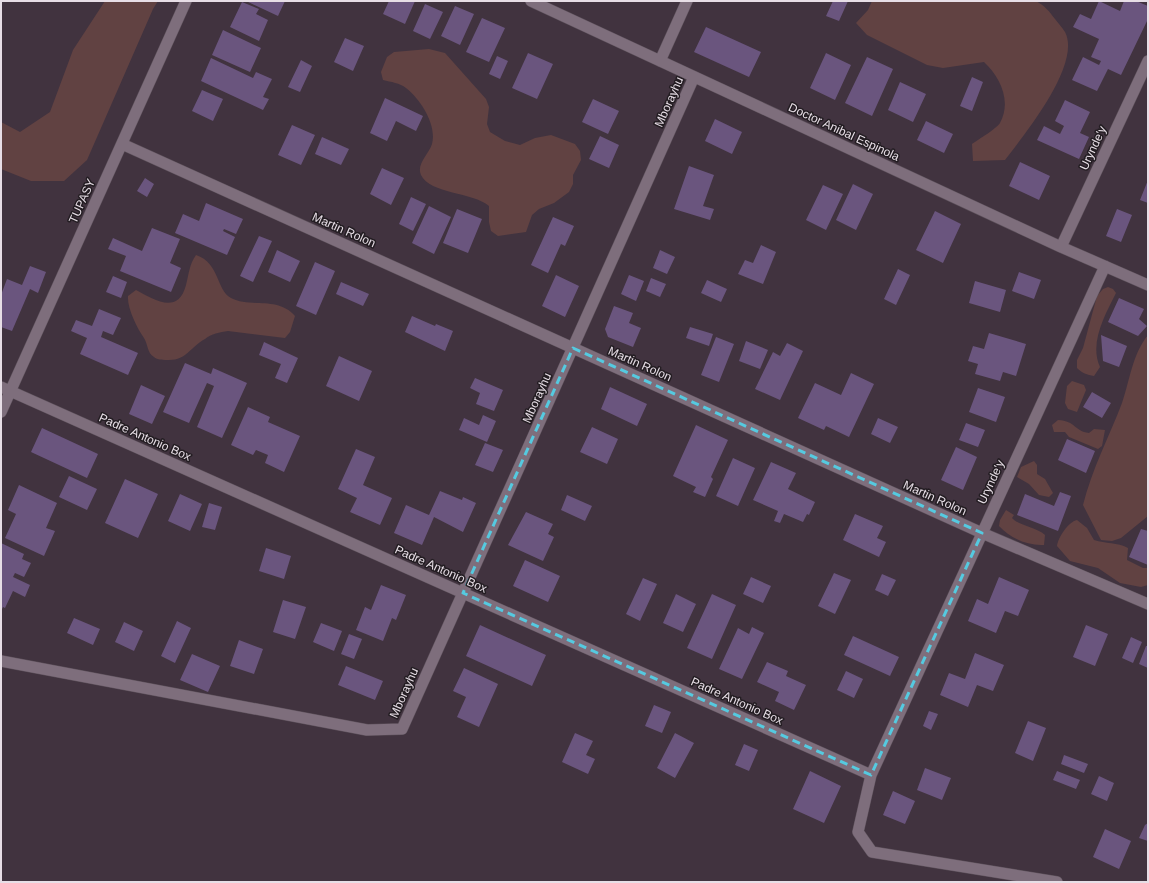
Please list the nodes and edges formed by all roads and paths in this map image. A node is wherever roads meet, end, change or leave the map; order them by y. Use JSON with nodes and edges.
{"nodes":[{"id":1,"x":186,"y":1,"type":"edge"},
{"id":2,"x":531,"y":1,"type":"edge"},
{"id":3,"x":687,"y":1,"type":"edge"},
{"id":4,"x":660,"y":61,"type":"junction"},
{"id":5,"x":1148,"y":61,"type":"edge"},
{"id":6,"x":694,"y":77,"type":"junction"},
{"id":7,"x":122,"y":144,"type":"junction"},
{"id":8,"x":1061,"y":247,"type":"junction"},
{"id":9,"x":1105,"y":266,"type":"junction"},
{"id":10,"x":1148,"y":285,"type":"edge"},
{"id":11,"x":573,"y":348,"type":"junction"},
{"id":12,"x":6,"y":389,"type":"edge"},
{"id":13,"x":1,"y":412,"type":"edge"},
{"id":14,"x":982,"y":533,"type":"junction"},
{"id":15,"x":463,"y":593,"type":"junction"},
{"id":16,"x":1148,"y":604,"type":"edge"},
{"id":17,"x":1,"y":661,"type":"edge"},
{"id":18,"x":871,"y":775,"type":"junction"},
{"id":19,"x":1057,"y":882,"type":"edge"}],
"edges":[{"from":1,"to":7,"type":"street","name":"TUPASY"},
{"from":2,"to":4,"type":"street","name":"Doctor Anibal Espinola"},
{"from":3,"to":4,"type":"street"},
{"from":4,"to":6,"type":"street","name":"Doctor Anibal Espinola"},
{"from":5,"to":8,"type":"street","name":"Urynde'y"},
{"from":6,"to":8,"type":"street","name":"Doctor Anibal Espinola"},
{"from":6,"to":11,"type":"street","name":"Mborayhu"},
{"from":7,"to":11,"type":"street","name":"Martin Rolon"},
{"from":7,"to":12,"type":"street","name":"TUPASY"},
{"from":8,"to":9,"type":"street","name":"Doctor Anibal Espinola"},
{"from":9,"to":10,"type":"street","name":"Doctor Anibal Espinola"},
{"from":9,"to":14,"type":"street","name":"Urynde'y"},
{"from":11,"to":14,"type":"street","name":"Martin Rolon"},
{"from":11,"to":15,"type":"street","name":"Mborayhu"},
{"from":12,"to":13,"type":"street","name":"TUPASY"},
{"from":12,"to":15,"type":"street","name":"Padre Antonio Box"},
{"from":14,"to":16,"type":"street","name":"Martin Rolon"},
{"from":14,"to":18,"type":"street","name":"Urynde'y"},
{"from":15,"to":17,"type":"street","name":"Mborayhu"},
{"from":15,"to":18,"type":"street","name":"Padre Antonio Box"},
{"from":18,"to":19,"type":"street","name":"Urynde'y"}]}
